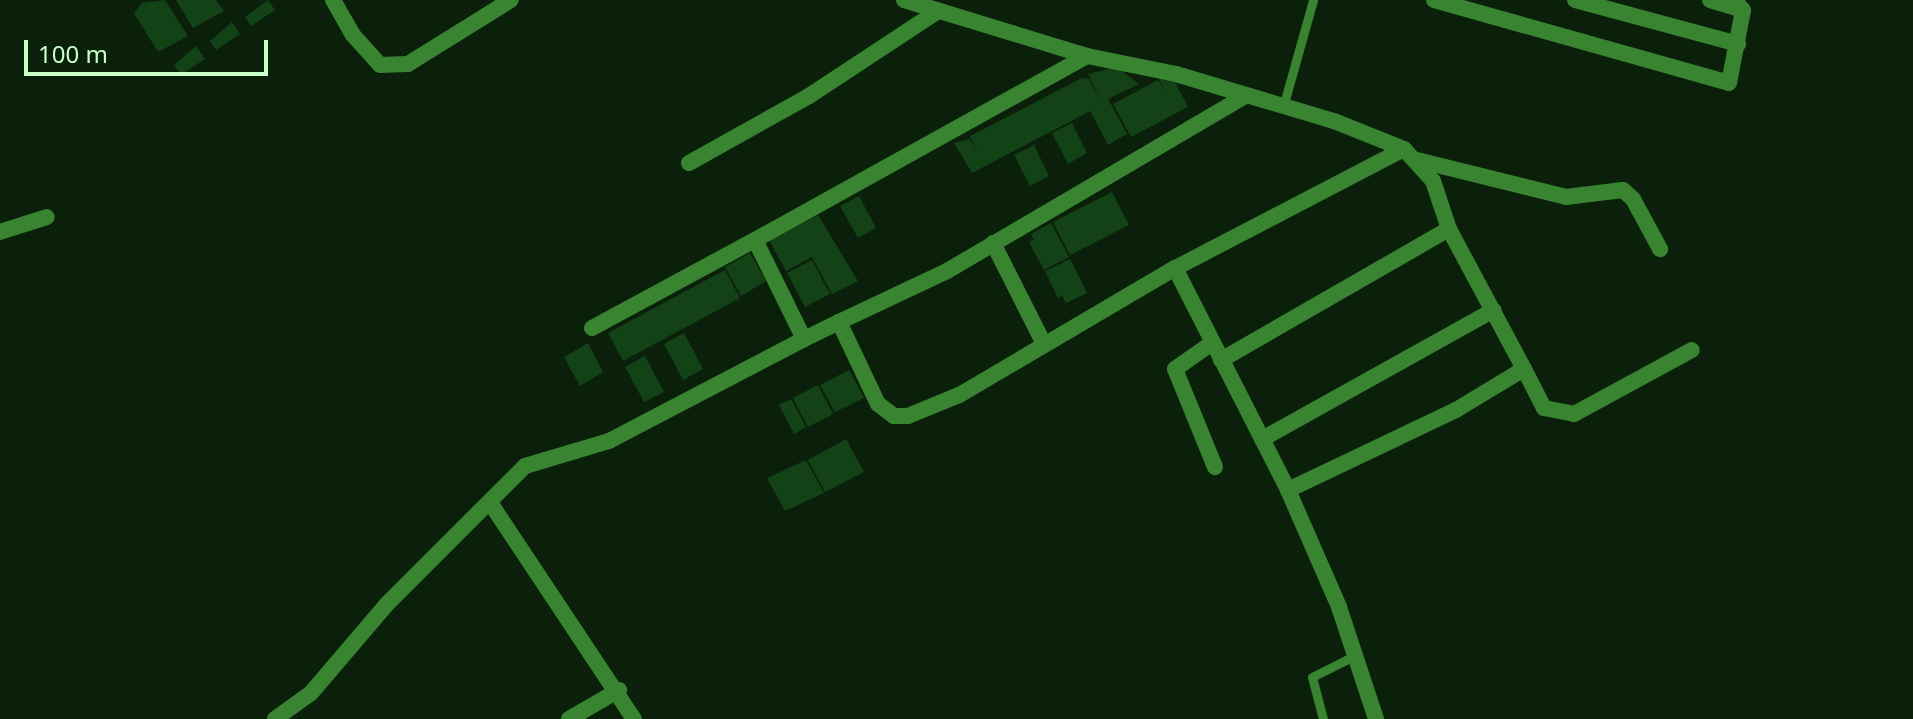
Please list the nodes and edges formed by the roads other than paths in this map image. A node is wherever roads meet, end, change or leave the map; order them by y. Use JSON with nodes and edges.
{"nodes":[{"id":1,"x":333,"y":0,"type":"edge"},
{"id":2,"x":511,"y":0,"type":"edge"},
{"id":3,"x":904,"y":0,"type":"edge"},
{"id":4,"x":1313,"y":0,"type":"edge"},
{"id":5,"x":1434,"y":0,"type":"edge"},
{"id":6,"x":1575,"y":0,"type":"edge"},
{"id":7,"x":1710,"y":0,"type":"edge"},
{"id":8,"x":1739,"y":5,"type":"edge"},
{"id":9,"x":938,"y":11,"type":"junction"},
{"id":10,"x":1738,"y":44,"type":"junction"},
{"id":11,"x":1087,"y":56,"type":"junction"},
{"id":12,"x":1244,"y":97,"type":"junction"},
{"id":13,"x":1283,"y":107,"type":"junction"},
{"id":14,"x":1410,"y":154,"type":"junction"},
{"id":15,"x":689,"y":163,"type":"dead end"},
{"id":16,"x":47,"y":217,"type":"dead end"},
{"id":17,"x":1449,"y":229,"type":"junction"},
{"id":18,"x":0,"y":232,"type":"edge"},
{"id":19,"x":755,"y":240,"type":"junction"},
{"id":20,"x":993,"y":243,"type":"junction"},
{"id":21,"x":1660,"y":249,"type":"dead end"},
{"id":22,"x":1175,"y":268,"type":"junction"},
{"id":23,"x":1494,"y":310,"type":"junction"},
{"id":24,"x":839,"y":322,"type":"junction"},
{"id":25,"x":592,"y":328,"type":"dead end"},
{"id":26,"x":804,"y":339,"type":"junction"},
{"id":27,"x":1212,"y":343,"type":"junction"},
{"id":28,"x":1044,"y":344,"type":"junction"},
{"id":29,"x":1692,"y":350,"type":"dead end"},
{"id":30,"x":1221,"y":360,"type":"junction"},
{"id":31,"x":1524,"y":369,"type":"junction"},
{"id":32,"x":1262,"y":439,"type":"junction"},
{"id":33,"x":1215,"y":467,"type":"dead end"},
{"id":34,"x":1288,"y":490,"type":"junction"},
{"id":35,"x":491,"y":504,"type":"junction"},
{"id":36,"x":1356,"y":655,"type":"junction"},
{"id":37,"x":619,"y":690,"type":"junction"},
{"id":38,"x":275,"y":719,"type":"edge"},
{"id":39,"x":569,"y":719,"type":"edge"},
{"id":40,"x":634,"y":719,"type":"edge"},
{"id":41,"x":1323,"y":719,"type":"edge"},
{"id":42,"x":1376,"y":719,"type":"edge"}],
"edges":[{"from":1,"to":2,"type":"street"},
{"from":3,"to":9,"type":"street"},
{"from":4,"to":13,"type":"lane"},
{"from":5,"to":10,"type":"street"},
{"from":6,"to":10,"type":"street"},
{"from":7,"to":8,"type":"street"},
{"from":8,"to":10,"type":"street"},
{"from":9,"to":11,"type":"street"},
{"from":9,"to":15,"type":"street"},
{"from":11,"to":12,"type":"street"},
{"from":11,"to":19,"type":"street"},
{"from":12,"to":13,"type":"street"},
{"from":12,"to":20,"type":"street"},
{"from":13,"to":14,"type":"street"},
{"from":14,"to":17,"type":"street"},
{"from":14,"to":21,"type":"street"},
{"from":14,"to":22,"type":"street"},
{"from":16,"to":18,"type":"street"},
{"from":17,"to":23,"type":"street"},
{"from":17,"to":30,"type":"street"},
{"from":19,"to":25,"type":"street"},
{"from":19,"to":26,"type":"street"},
{"from":20,"to":24,"type":"street"},
{"from":20,"to":28,"type":"street"},
{"from":22,"to":27,"type":"street"},
{"from":22,"to":28,"type":"street"},
{"from":23,"to":31,"type":"street"},
{"from":23,"to":32,"type":"street"},
{"from":24,"to":26,"type":"street"},
{"from":24,"to":28,"type":"street"},
{"from":26,"to":35,"type":"street"},
{"from":27,"to":30,"type":"street"},
{"from":27,"to":33,"type":"street"},
{"from":29,"to":31,"type":"street"},
{"from":30,"to":32,"type":"street"},
{"from":31,"to":34,"type":"street"},
{"from":32,"to":34,"type":"street"},
{"from":34,"to":36,"type":"street"},
{"from":35,"to":37,"type":"street"},
{"from":35,"to":38,"type":"street"},
{"from":36,"to":41,"type":"lane"},
{"from":36,"to":42,"type":"street"},
{"from":37,"to":39,"type":"street"},
{"from":37,"to":40,"type":"street"}]}
